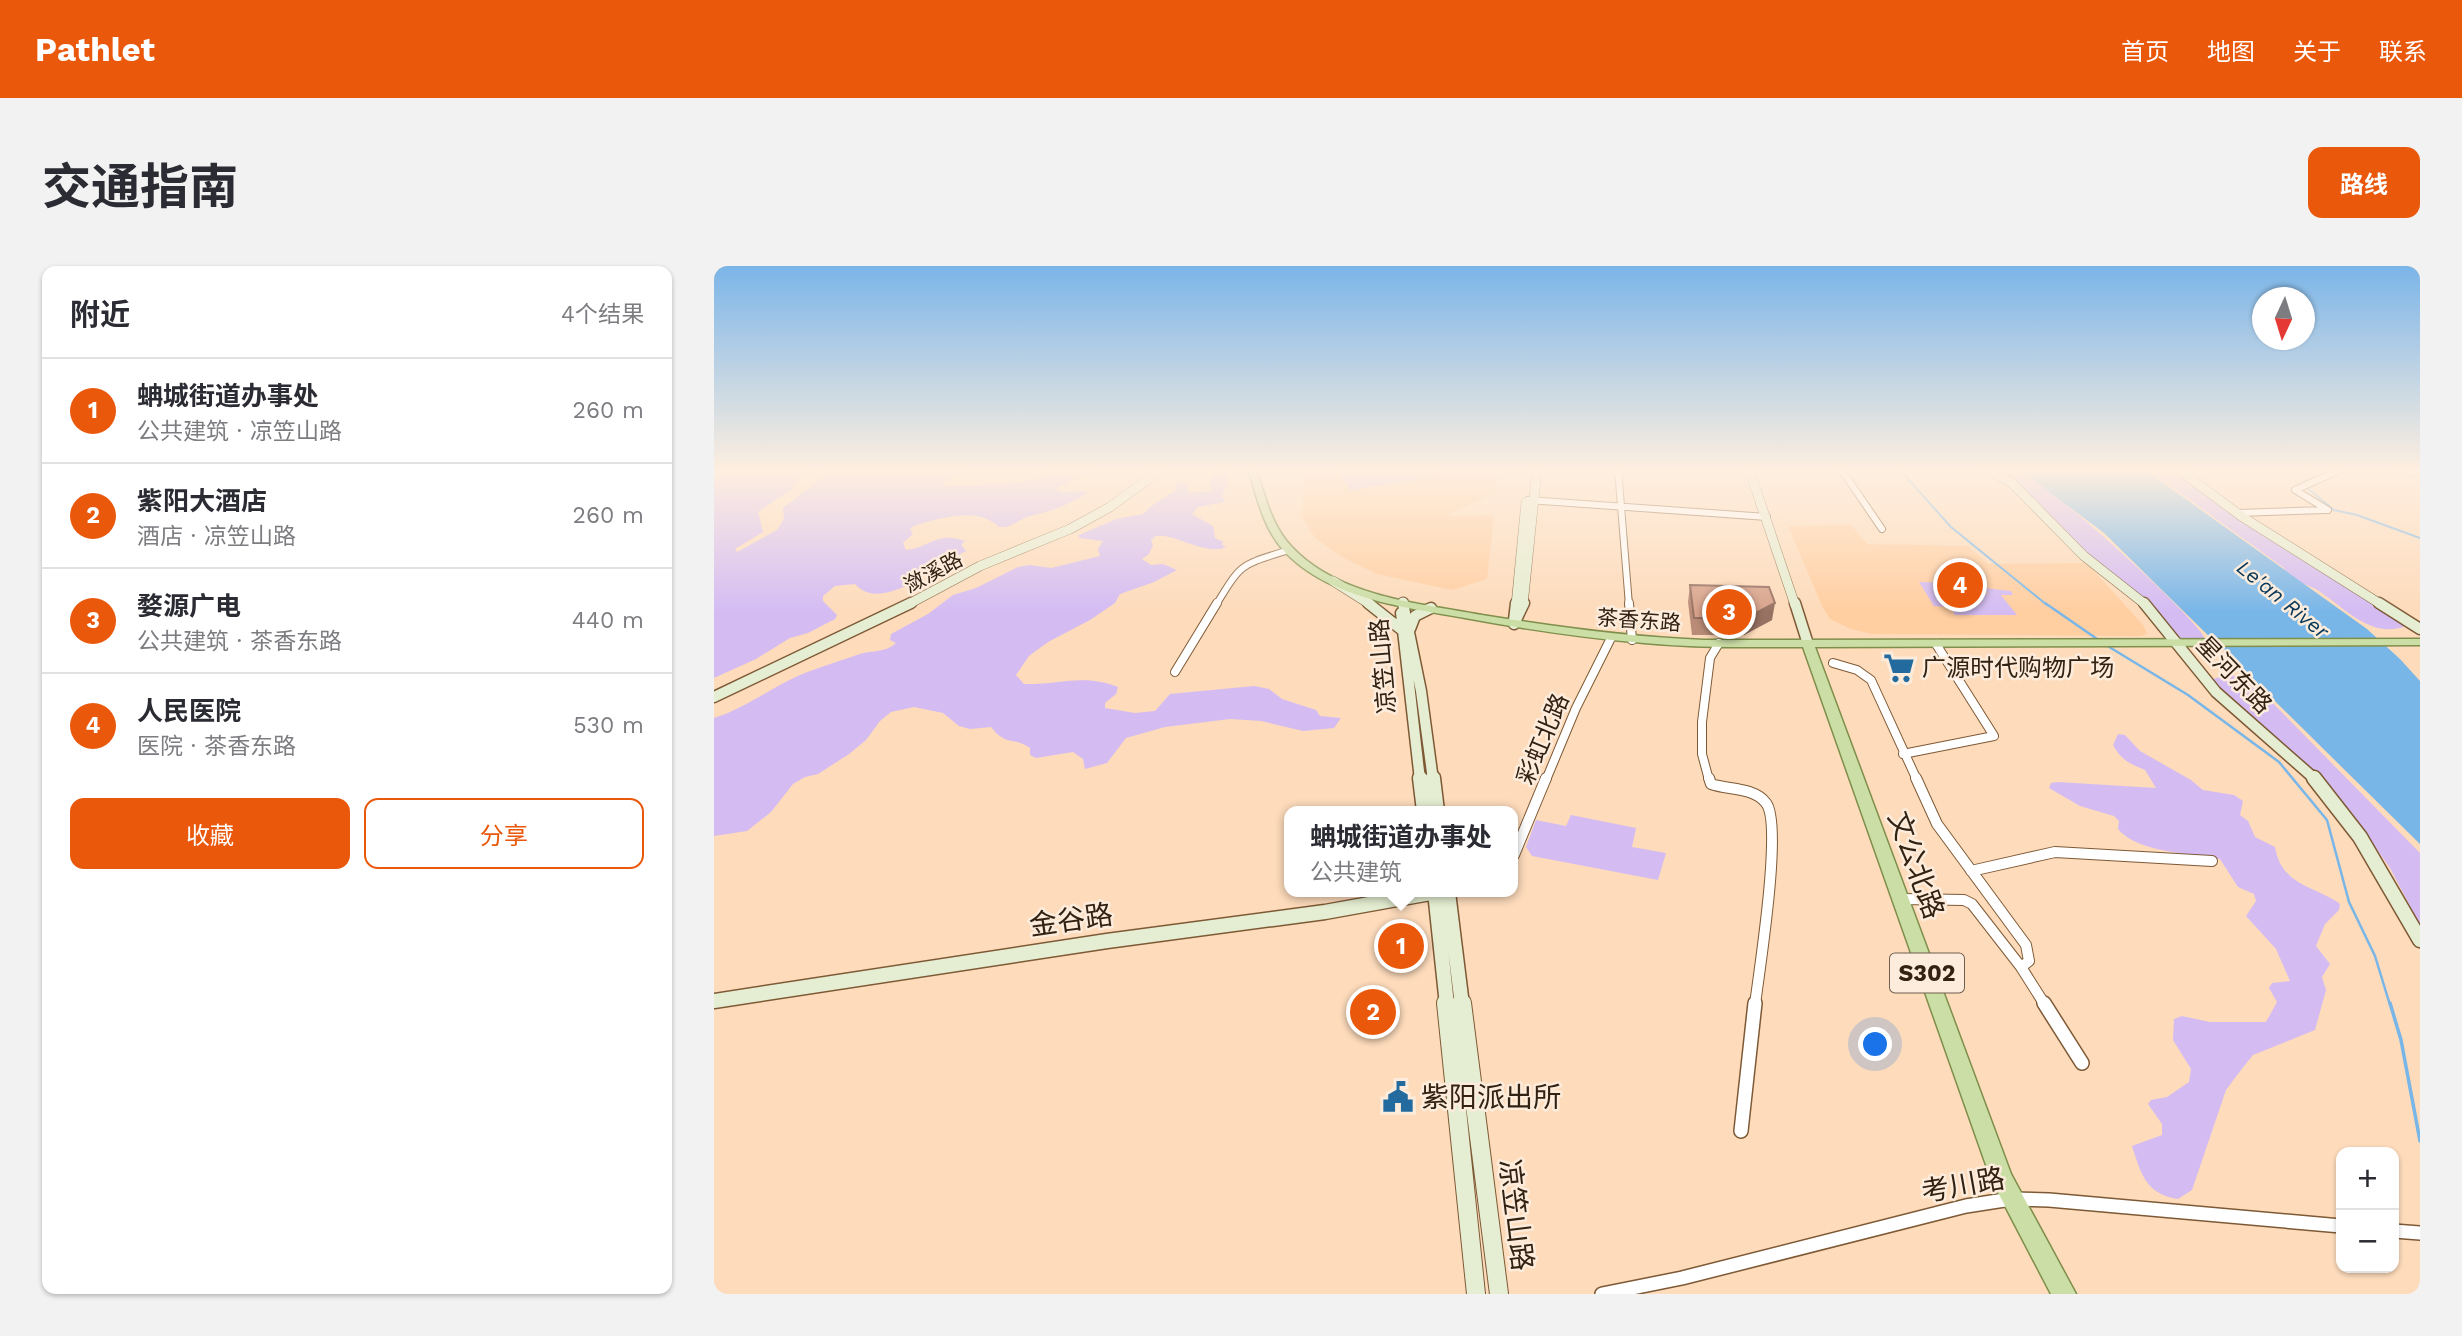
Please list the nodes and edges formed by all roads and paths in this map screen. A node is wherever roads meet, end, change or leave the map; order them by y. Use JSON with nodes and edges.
{"nodes":[{"id":1,"x":1092,"y":517,"type":"edge"},
{"id":2,"x":1268,"y":517,"type":"edge"},
{"id":3,"x":1530,"y":517,"type":"edge"},
{"id":4,"x":1623,"y":517,"type":"edge"},
{"id":5,"x":1767,"y":517,"type":"edge"},
{"id":6,"x":1874,"y":517,"type":"edge"},
{"id":7,"x":2044,"y":517,"type":"edge"},
{"id":8,"x":2243,"y":517,"type":"edge"},
{"id":9,"x":1882,"y":529,"type":"dead end"},
{"id":10,"x":1289,"y":550,"type":"junction"},
{"id":11,"x":1331,"y":579,"type":"junction"},
{"id":12,"x":1404,"y":603,"type":"junction"},
{"id":13,"x":1431,"y":608,"type":"junction"},
{"id":14,"x":1514,"y":624,"type":"junction"},
{"id":15,"x":2420,"y":629,"type":"edge"},
{"id":16,"x":1406,"y":630,"type":"junction"},
{"id":17,"x":1611,"y":638,"type":"junction"},
{"id":18,"x":1632,"y":640,"type":"junction"},
{"id":19,"x":2420,"y":642,"type":"edge"},
{"id":20,"x":1718,"y":643,"type":"junction"},
{"id":21,"x":1808,"y":644,"type":"junction"},
{"id":22,"x":1936,"y":644,"type":"junction"},
{"id":23,"x":2176,"y":645,"type":"junction"},
{"id":24,"x":1833,"y":663,"type":"dead end"},
{"id":25,"x":1175,"y":673,"type":"dead end"},
{"id":26,"x":714,"y":697,"type":"edge"},
{"id":27,"x":1903,"y":754,"type":"junction"},
{"id":28,"x":1424,"y":806,"type":"edge"},
{"id":29,"x":1436,"y":806,"type":"edge"},
{"id":30,"x":1518,"y":846,"type":"edge"},
{"id":31,"x":2212,"y":861,"type":"dead end"},
{"id":32,"x":1971,"y":871,"type":"junction"},
{"id":33,"x":1408,"y":897,"type":"edge"},
{"id":34,"x":1436,"y":897,"type":"edge"},
{"id":35,"x":1449,"y":897,"type":"edge"},
{"id":36,"x":1900,"y":899,"type":"junction"},
{"id":37,"x":2420,"y":940,"type":"edge"},
{"id":38,"x":2021,"y":967,"type":"junction"},
{"id":39,"x":714,"y":1001,"type":"edge"},
{"id":40,"x":2082,"y":1063,"type":"dead end"},
{"id":41,"x":1741,"y":1131,"type":"dead end"},
{"id":42,"x":2011,"y":1199,"type":"junction"},
{"id":43,"x":2336,"y":1226,"type":"edge"},
{"id":44,"x":2399,"y":1231,"type":"edge"},
{"id":45,"x":2420,"y":1233,"type":"edge"},
{"id":46,"x":1476,"y":1294,"type":"edge"},
{"id":47,"x":1499,"y":1294,"type":"edge"},
{"id":48,"x":1602,"y":1294,"type":"edge"},
{"id":49,"x":2064,"y":1294,"type":"edge"}],
"edges":[{"from":1,"to":26,"type":"street","name":"潋溪路"},
{"from":2,"to":10,"type":"main road","name":"茶香东路"},
{"from":3,"to":14,"type":"street"},
{"from":4,"to":18,"type":"street"},
{"from":5,"to":21,"type":"street"},
{"from":6,"to":9,"type":"street"},
{"from":7,"to":23,"type":"street","name":"星河东路"},
{"from":8,"to":15,"type":"street"},
{"from":10,"to":11,"type":"main road","name":"茶香东路"},
{"from":10,"to":25,"type":"street"},
{"from":11,"to":12,"type":"main road","name":"茶香东路"},
{"from":11,"to":16,"type":"street"},
{"from":12,"to":13,"type":"main road","name":"茶香东路"},
{"from":12,"to":16,"type":"street","name":"凉笠山路"},
{"from":13,"to":14,"type":"main road","name":"茶香东路"},
{"from":13,"to":16,"type":"main road"},
{"from":14,"to":17,"type":"main road","name":"茶香东路"},
{"from":16,"to":28,"type":"street","name":"凉笠山路"},
{"from":16,"to":29,"type":"street","name":"凉笠山路"},
{"from":17,"to":18,"type":"main road","name":"茶香东路"},
{"from":17,"to":30,"type":"street","name":"彩虹北路"},
{"from":18,"to":20,"type":"main road","name":"茶香东路"},
{"from":19,"to":23,"type":"main road","name":"茶香东路"},
{"from":20,"to":21,"type":"main road","name":"茶香东路"},
{"from":20,"to":41,"type":"street"},
{"from":21,"to":22,"type":"main road","name":"茶香东路"},
{"from":21,"to":36,"type":"main road","name":"文公北路","number":"S302"},
{"from":22,"to":23,"type":"main road","name":"茶香东路"},
{"from":22,"to":27,"type":"street"},
{"from":23,"to":37,"type":"street","name":"星河东路"},
{"from":24,"to":27,"type":"street"},
{"from":27,"to":32,"type":"street"},
{"from":31,"to":32,"type":"street"},
{"from":32,"to":38,"type":"street"},
{"from":33,"to":39,"type":"main road","name":"金谷路"},
{"from":34,"to":46,"type":"main road","name":"凉笠山路"},
{"from":35,"to":47,"type":"main road","name":"凉笠山路"},
{"from":36,"to":38,"type":"street"},
{"from":36,"to":42,"type":"main road","name":"文公北路","number":"S302"},
{"from":38,"to":40,"type":"street"},
{"from":42,"to":43,"type":"street","name":"考川路"},
{"from":42,"to":48,"type":"street","name":"考川路"},
{"from":42,"to":49,"type":"main road","name":"文公北路","number":"S302"},
{"from":44,"to":45,"type":"street"}]}
